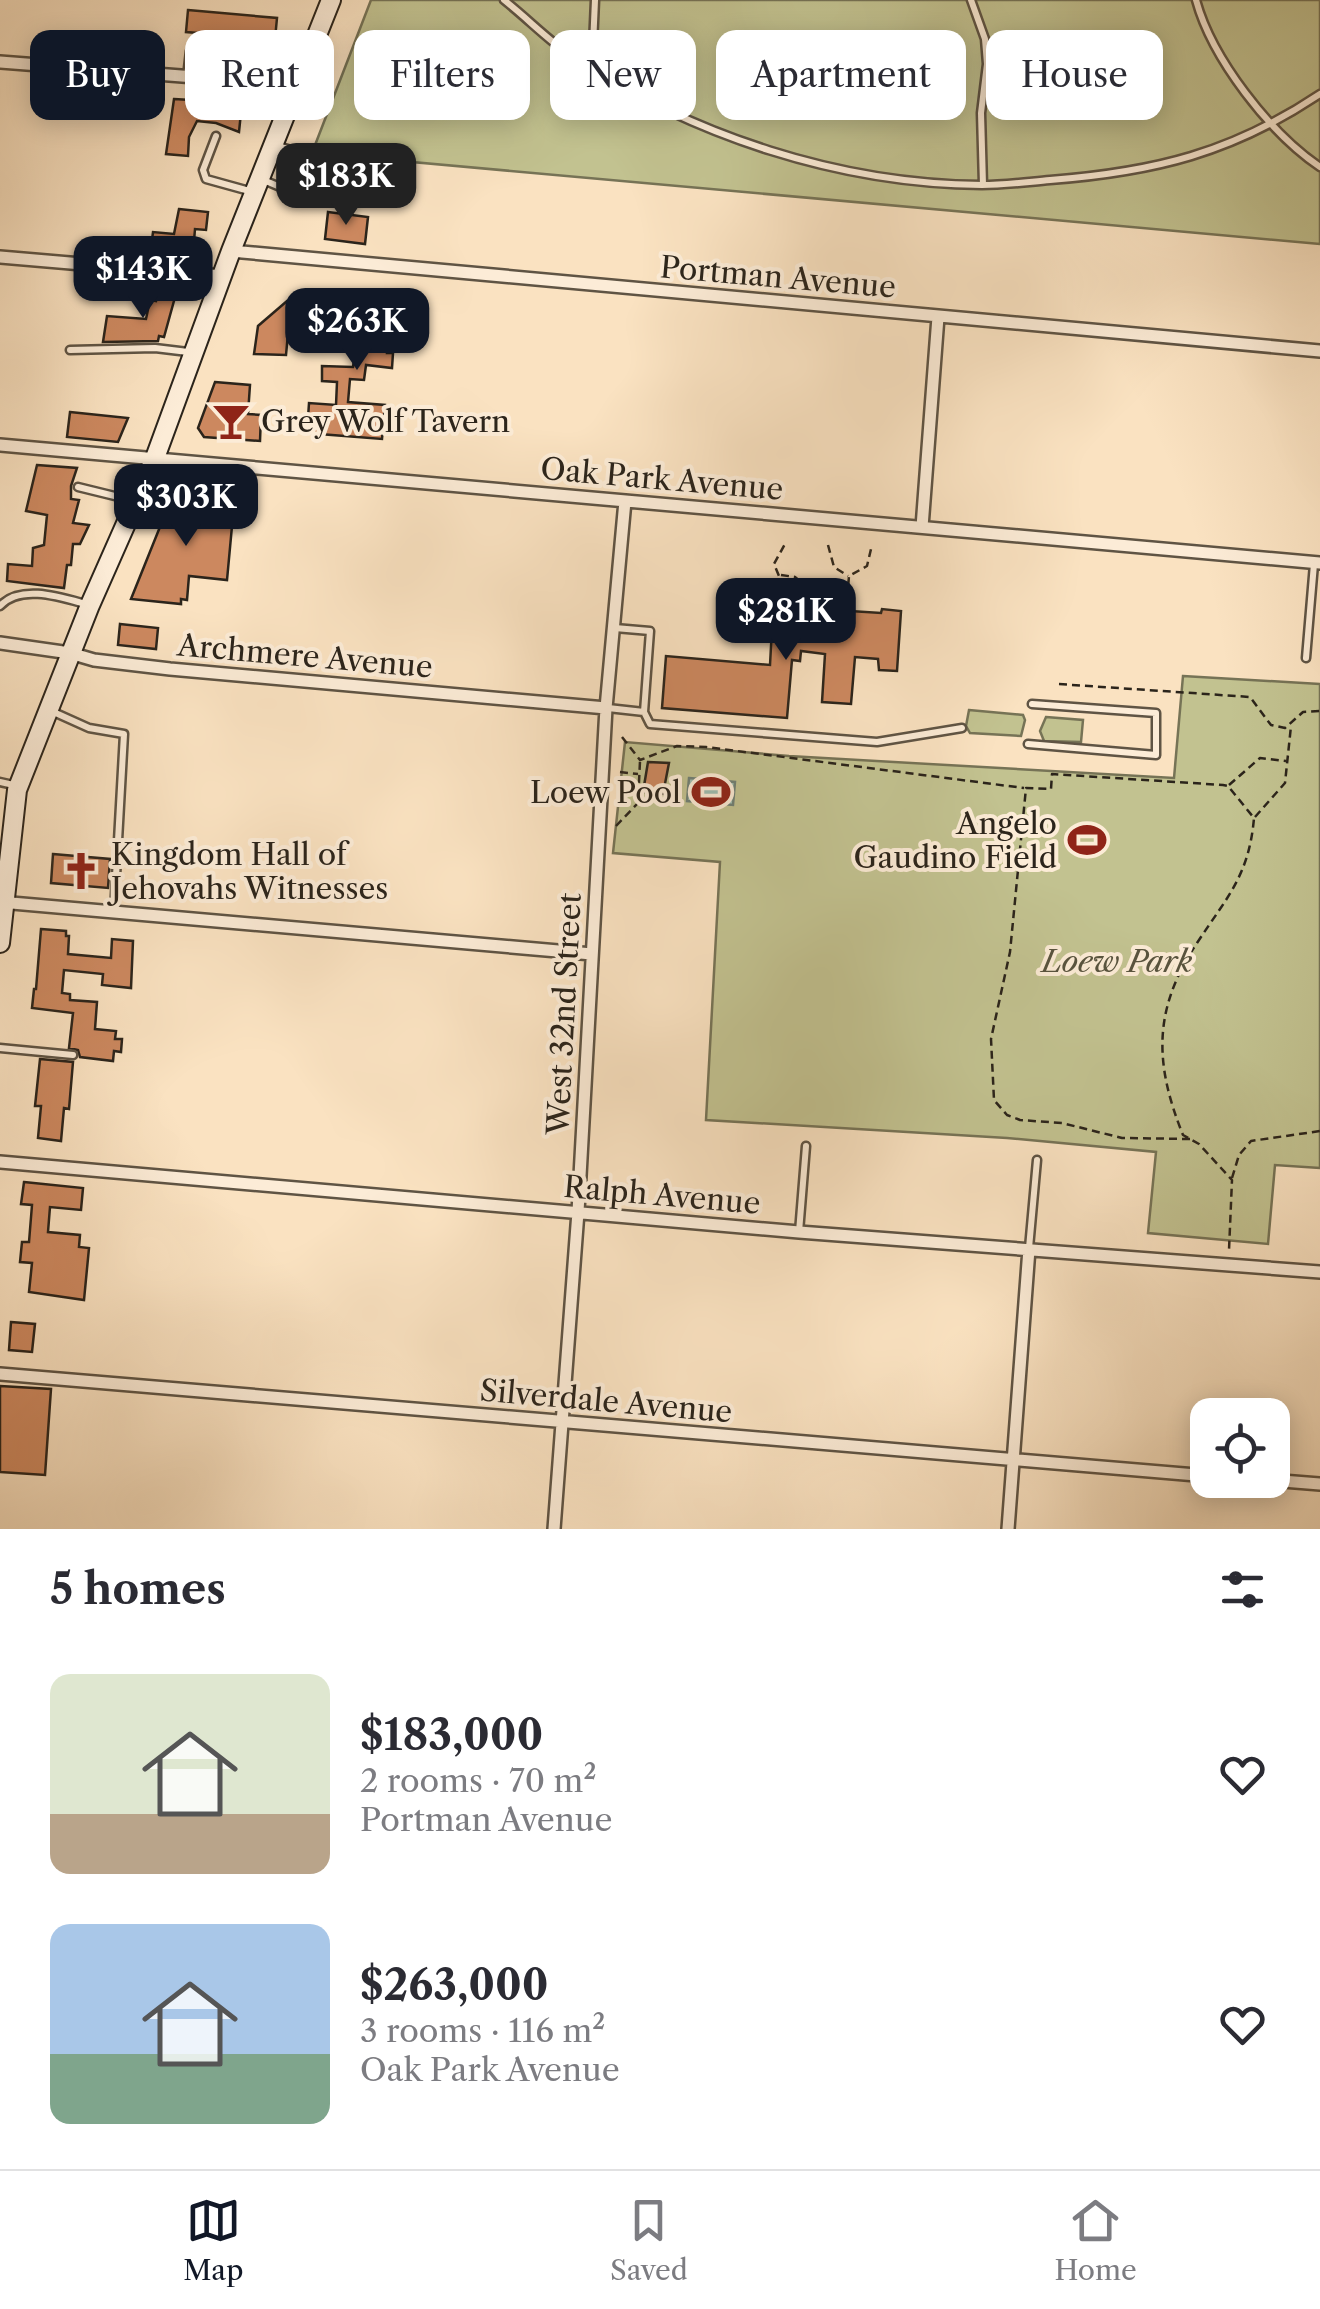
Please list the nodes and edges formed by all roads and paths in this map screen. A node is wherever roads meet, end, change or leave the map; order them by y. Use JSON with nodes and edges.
{"nodes":[{"id":1,"x":331,"y":0,"type":"edge"},
{"id":2,"x":504,"y":0,"type":"edge"},
{"id":3,"x":595,"y":0,"type":"edge"},
{"id":4,"x":972,"y":0,"type":"edge"},
{"id":5,"x":1196,"y":0,"type":"edge"},
{"id":6,"x":319,"y":30,"type":"edge"},
{"id":7,"x":594,"y":30,"type":"edge"},
{"id":8,"x":550,"y":39,"type":"edge"},
{"id":9,"x":0,"y":62,"type":"edge"},
{"id":10,"x":185,"y":77,"type":"edge"},
{"id":11,"x":1320,"y":94,"type":"edge"},
{"id":12,"x":283,"y":120,"type":"edge"},
{"id":13,"x":696,"y":120,"type":"edge"},
{"id":14,"x":1271,"y":126,"type":"junction"},
{"id":15,"x":216,"y":136,"type":"dead end"},
{"id":16,"x":273,"y":145,"type":"junction"},
{"id":17,"x":1320,"y":167,"type":"edge"},
{"id":18,"x":257,"y":185,"type":"junction"},
{"id":19,"x":983,"y":185,"type":"junction"},
{"id":20,"x":232,"y":250,"type":"junction"},
{"id":21,"x":0,"y":257,"type":"edge"},
{"id":22,"x":222,"y":276,"type":"junction"},
{"id":23,"x":938,"y":318,"type":"junction"},
{"id":24,"x":70,"y":350,"type":"dead end"},
{"id":25,"x":1320,"y":351,"type":"edge"},
{"id":26,"x":193,"y":353,"type":"junction"},
{"id":27,"x":0,"y":445,"type":"edge"},
{"id":28,"x":155,"y":458,"type":"junction"},
{"id":29,"x":78,"y":488,"type":"dead end"},
{"id":30,"x":625,"y":501,"type":"junction"},
{"id":31,"x":136,"y":502,"type":"junction"},
{"id":32,"x":922,"y":527,"type":"junction"},
{"id":33,"x":786,"y":542,"type":"dead end"},
{"id":34,"x":828,"y":546,"type":"dead end"},
{"id":35,"x":871,"y":549,"type":"dead end"},
{"id":36,"x":1317,"y":563,"type":"edge"},
{"id":37,"x":778,"y":574,"type":"junction"},
{"id":38,"x":849,"y":576,"type":"junction"},
{"id":39,"x":847,"y":600,"type":"junction"},
{"id":40,"x":0,"y":606,"type":"edge"},
{"id":41,"x":90,"y":606,"type":"junction"},
{"id":42,"x":846,"y":611,"type":"dead end"},
{"id":43,"x":614,"y":628,"type":"junction"},
{"id":44,"x":772,"y":634,"type":"dead end"},
{"id":45,"x":0,"y":643,"type":"edge"},
{"id":46,"x":70,"y":653,"type":"junction"},
{"id":47,"x":1306,"y":658,"type":"dead end"},
{"id":48,"x":1060,"y":684,"type":"dead end"},
{"id":49,"x":1032,"y":704,"type":"dead end"},
{"id":50,"x":606,"y":708,"type":"junction"},
{"id":51,"x":48,"y":710,"type":"junction"},
{"id":52,"x":1320,"y":710,"type":"edge"},
{"id":53,"x":644,"y":712,"type":"junction"},
{"id":54,"x":1292,"y":726,"type":"junction"},
{"id":55,"x":962,"y":728,"type":"dead end"},
{"id":56,"x":622,"y":737,"type":"dead end"},
{"id":57,"x":1028,"y":744,"type":"dead end"},
{"id":58,"x":640,"y":760,"type":"junction"},
{"id":59,"x":1288,"y":762,"type":"junction"},
{"id":60,"x":620,"y":772,"type":"dead end"},
{"id":61,"x":640,"y":774,"type":"junction"},
{"id":62,"x":0,"y":782,"type":"edge"},
{"id":63,"x":19,"y":786,"type":"junction"},
{"id":64,"x":1228,"y":786,"type":"junction"},
{"id":65,"x":1026,"y":788,"type":"junction"},
{"id":66,"x":7,"y":813,"type":"edge"},
{"id":67,"x":1254,"y":818,"type":"junction"},
{"id":68,"x":616,"y":826,"type":"dead end"},
{"id":69,"x":2,"y":902,"type":"edge"},
{"id":70,"x":114,"y":912,"type":"junction"},
{"id":71,"x":0,"y":943,"type":"edge"},
{"id":72,"x":592,"y":954,"type":"junction"},
{"id":73,"x":0,"y":1048,"type":"edge"},
{"id":74,"x":73,"y":1054,"type":"dead end"},
{"id":75,"x":1320,"y":1131,"type":"edge"},
{"id":76,"x":1190,"y":1140,"type":"junction"},
{"id":77,"x":806,"y":1146,"type":"dead end"},
{"id":78,"x":1037,"y":1160,"type":"dead end"},
{"id":79,"x":0,"y":1162,"type":"edge"},
{"id":80,"x":1232,"y":1180,"type":"junction"},
{"id":81,"x":578,"y":1212,"type":"junction"},
{"id":82,"x":799,"y":1232,"type":"junction"},
{"id":83,"x":1029,"y":1249,"type":"junction"},
{"id":84,"x":1229,"y":1250,"type":"dead end"},
{"id":85,"x":1320,"y":1272,"type":"edge"},
{"id":86,"x":0,"y":1374,"type":"edge"},
{"id":87,"x":562,"y":1422,"type":"junction"},
{"id":88,"x":1013,"y":1462,"type":"junction"},
{"id":89,"x":1190,"y":1475,"type":"edge"},
{"id":90,"x":1290,"y":1482,"type":"edge"},
{"id":91,"x":1320,"y":1484,"type":"edge"},
{"id":92,"x":554,"y":1529,"type":"edge"},
{"id":93,"x":1008,"y":1529,"type":"edge"}],
"edges":[{"from":1,"to":6,"type":"main road"},
{"from":2,"to":8,"type":"lane"},
{"from":3,"to":7,"type":"lane"},
{"from":4,"to":19,"type":"lane"},
{"from":5,"to":14,"type":"lane"},
{"from":9,"to":10,"type":"street"},
{"from":11,"to":14,"type":"lane"},
{"from":12,"to":16,"type":"main road"},
{"from":13,"to":19,"type":"lane"},
{"from":14,"to":17,"type":"lane"},
{"from":14,"to":19,"type":"lane"},
{"from":15,"to":18,"type":"lane"},
{"from":16,"to":18,"type":"main road"},
{"from":16,"to":18,"type":"lane"},
{"from":18,"to":20,"type":"main road"},
{"from":20,"to":22,"type":"main road"},
{"from":20,"to":23,"type":"street","name":"Portman Avenue"},
{"from":21,"to":22,"type":"street"},
{"from":22,"to":26,"type":"main road"},
{"from":23,"to":25,"type":"street","name":"Portman Avenue"},
{"from":23,"to":32,"type":"street"},
{"from":24,"to":26,"type":"lane"},
{"from":26,"to":28,"type":"main road"},
{"from":27,"to":28,"type":"street","name":"Oak Park Avenue"},
{"from":28,"to":30,"type":"street","name":"Oak Park Avenue"},
{"from":28,"to":31,"type":"main road"},
{"from":29,"to":31,"type":"lane"},
{"from":30,"to":32,"type":"street","name":"Oak Park Avenue"},
{"from":30,"to":43,"type":"street","name":"West 32nd Street"},
{"from":31,"to":41,"type":"main road"},
{"from":32,"to":36,"type":"street","name":"Oak Park Avenue"},
{"from":33,"to":37,"type":"path"},
{"from":34,"to":38,"type":"path"},
{"from":35,"to":38,"type":"path"},
{"from":36,"to":47,"type":"lane"},
{"from":37,"to":39,"type":"path"},
{"from":37,"to":44,"type":"path"},
{"from":38,"to":39,"type":"path"},
{"from":39,"to":42,"type":"path"},
{"from":40,"to":41,"type":"lane"},
{"from":41,"to":46,"type":"main road"},
{"from":43,"to":50,"type":"street","name":"West 32nd Street"},
{"from":43,"to":53,"type":"lane"},
{"from":45,"to":46,"type":"street","name":"Archmere Avenue"},
{"from":46,"to":50,"type":"street","name":"Archmere Avenue"},
{"from":46,"to":51,"type":"main road"},
{"from":48,"to":54,"type":"path"},
{"from":49,"to":57,"type":"lane"},
{"from":50,"to":53,"type":"lane"},
{"from":50,"to":72,"type":"street","name":"West 32nd Street"},
{"from":51,"to":63,"type":"main road"},
{"from":51,"to":70,"type":"lane"},
{"from":52,"to":54,"type":"path"},
{"from":53,"to":55,"type":"lane"},
{"from":54,"to":59,"type":"path"},
{"from":56,"to":58,"type":"path"},
{"from":58,"to":61,"type":"path"},
{"from":58,"to":65,"type":"path"},
{"from":59,"to":64,"type":"path"},
{"from":59,"to":67,"type":"path"},
{"from":60,"to":61,"type":"path"},
{"from":61,"to":68,"type":"path"},
{"from":62,"to":63,"type":"lane"},
{"from":63,"to":66,"type":"main road"},
{"from":64,"to":65,"type":"path"},
{"from":64,"to":67,"type":"path"},
{"from":65,"to":76,"type":"path"},
{"from":66,"to":69,"type":"main road"},
{"from":67,"to":76,"type":"path"},
{"from":69,"to":70,"type":"street"},
{"from":69,"to":71,"type":"main road"},
{"from":70,"to":72,"type":"street"},
{"from":72,"to":81,"type":"street","name":"West 32nd Street"},
{"from":73,"to":74,"type":"lane"},
{"from":75,"to":80,"type":"path"},
{"from":76,"to":80,"type":"path"},
{"from":77,"to":82,"type":"lane"},
{"from":78,"to":83,"type":"lane"},
{"from":79,"to":81,"type":"street","name":"Ralph Avenue"},
{"from":80,"to":84,"type":"path"},
{"from":81,"to":82,"type":"street","name":"Ralph Avenue"},
{"from":81,"to":87,"type":"street","name":"West 32nd Street"},
{"from":82,"to":83,"type":"street","name":"Ralph Avenue"},
{"from":83,"to":85,"type":"street","name":"Ralph Avenue"},
{"from":83,"to":88,"type":"street"},
{"from":86,"to":87,"type":"street","name":"Silverdale Avenue"},
{"from":87,"to":88,"type":"street","name":"Silverdale Avenue"},
{"from":87,"to":92,"type":"street","name":"West 32nd Street"},
{"from":88,"to":89,"type":"street","name":"Silverdale Avenue"},
{"from":88,"to":93,"type":"street"},
{"from":90,"to":91,"type":"street"}]}
